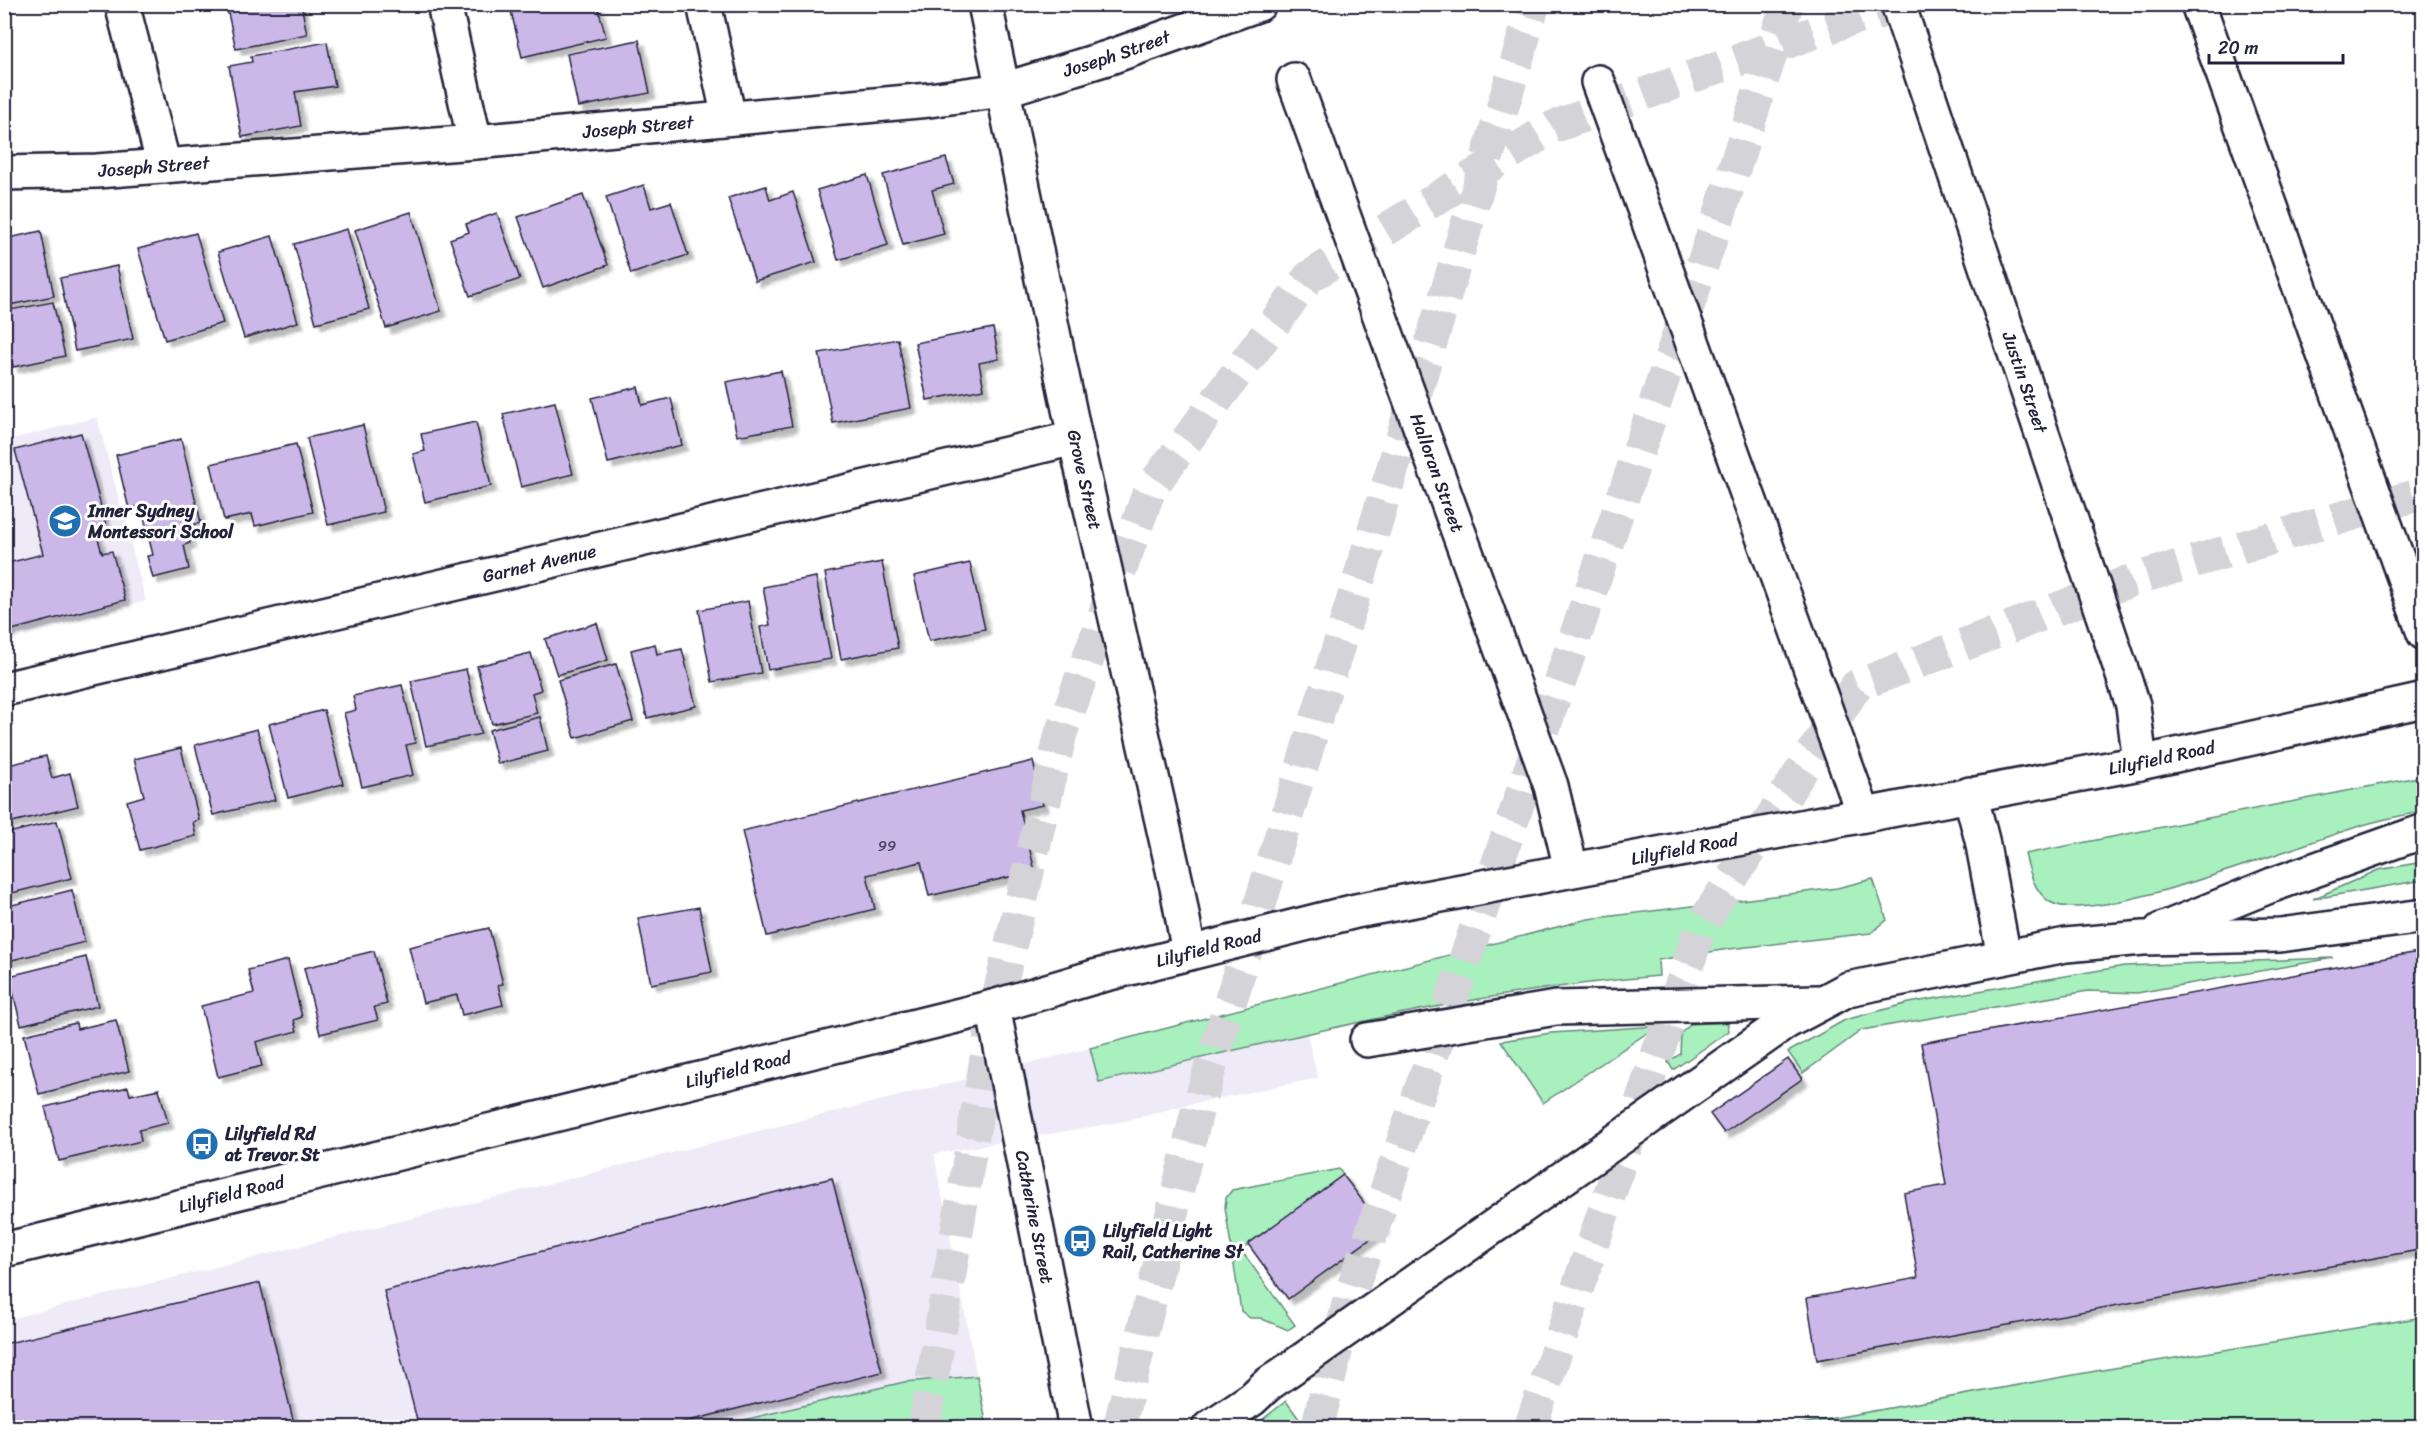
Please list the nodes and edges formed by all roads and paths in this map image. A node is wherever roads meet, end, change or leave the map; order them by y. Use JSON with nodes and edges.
{"nodes":[{"id":1,"x":122,"y":4,"type":"edge"},
{"id":2,"x":444,"y":4,"type":"edge"},
{"id":3,"x":704,"y":4,"type":"edge"},
{"id":4,"x":985,"y":4,"type":"edge"},
{"id":5,"x":1259,"y":4,"type":"edge"},
{"id":6,"x":1898,"y":4,"type":"edge"},
{"id":7,"x":2198,"y":4,"type":"edge"},
{"id":8,"x":1294,"y":80,"type":"dead end"},
{"id":9,"x":1598,"y":82,"type":"dead end"},
{"id":10,"x":1003,"y":90,"type":"junction"},
{"id":11,"x":729,"y":118,"type":"junction"},
{"id":12,"x":475,"y":142,"type":"junction"},
{"id":13,"x":164,"y":166,"type":"junction"},
{"id":14,"x":4,"y":173,"type":"edge"},
{"id":15,"x":1075,"y":438,"type":"junction"},
{"id":16,"x":2424,"y":633,"type":"edge"},
{"id":17,"x":4,"y":689,"type":"edge"},
{"id":18,"x":2424,"y":700,"type":"edge"},
{"id":19,"x":2140,"y":763,"type":"junction"},
{"id":20,"x":1970,"y":794,"type":"junction"},
{"id":21,"x":1863,"y":813,"type":"junction"},
{"id":22,"x":2424,"y":831,"type":"edge"},
{"id":23,"x":1571,"y":869,"type":"junction"},
{"id":24,"x":2424,"y":916,"type":"edge"},
{"id":25,"x":2143,"y":938,"type":"junction"},
{"id":26,"x":1189,"y":953,"type":"junction"},
{"id":27,"x":2004,"y":957,"type":"junction"},
{"id":28,"x":1826,"y":1002,"type":"junction"},
{"id":29,"x":993,"y":1007,"type":"junction"},
{"id":30,"x":1367,"y":1040,"type":"dead end"},
{"id":31,"x":4,"y":1250,"type":"edge"},
{"id":32,"x":1076,"y":1428,"type":"edge"},
{"id":33,"x":1209,"y":1428,"type":"edge"}],
"edges":[{"from":1,"to":13,"type":"street"},
{"from":2,"to":12,"type":"street"},
{"from":3,"to":11,"type":"street"},
{"from":4,"to":10,"type":"street","name":"Grove Street"},
{"from":5,"to":10,"type":"street","name":"Joseph Street"},
{"from":6,"to":19,"type":"street","name":"Justin Street"},
{"from":7,"to":16,"type":"street"},
{"from":8,"to":23,"type":"street","name":"Halloran Street"},
{"from":9,"to":21,"type":"street"},
{"from":10,"to":11,"type":"street","name":"Joseph Street"},
{"from":10,"to":15,"type":"street","name":"Grove Street"},
{"from":11,"to":12,"type":"street","name":"Joseph Street"},
{"from":12,"to":13,"type":"street","name":"Joseph Street"},
{"from":13,"to":14,"type":"street","name":"Joseph Street"},
{"from":15,"to":17,"type":"street","name":"Garnet Avenue"},
{"from":15,"to":26,"type":"street","name":"Grove Street"},
{"from":18,"to":19,"type":"street","name":"Lilyfield Road"},
{"from":19,"to":20,"type":"street","name":"Lilyfield Road"},
{"from":20,"to":21,"type":"street","name":"Lilyfield Road"},
{"from":20,"to":27,"type":"street"},
{"from":21,"to":23,"type":"street","name":"Lilyfield Road"},
{"from":22,"to":25,"type":"street"},
{"from":23,"to":26,"type":"street","name":"Lilyfield Road"},
{"from":24,"to":25,"type":"street"},
{"from":25,"to":27,"type":"street"},
{"from":26,"to":29,"type":"street","name":"Lilyfield Road"},
{"from":27,"to":28,"type":"street"},
{"from":28,"to":30,"type":"street"},
{"from":28,"to":33,"type":"street"},
{"from":29,"to":31,"type":"street","name":"Lilyfield Road"},
{"from":29,"to":32,"type":"street","name":"Catherine Street"}]}
